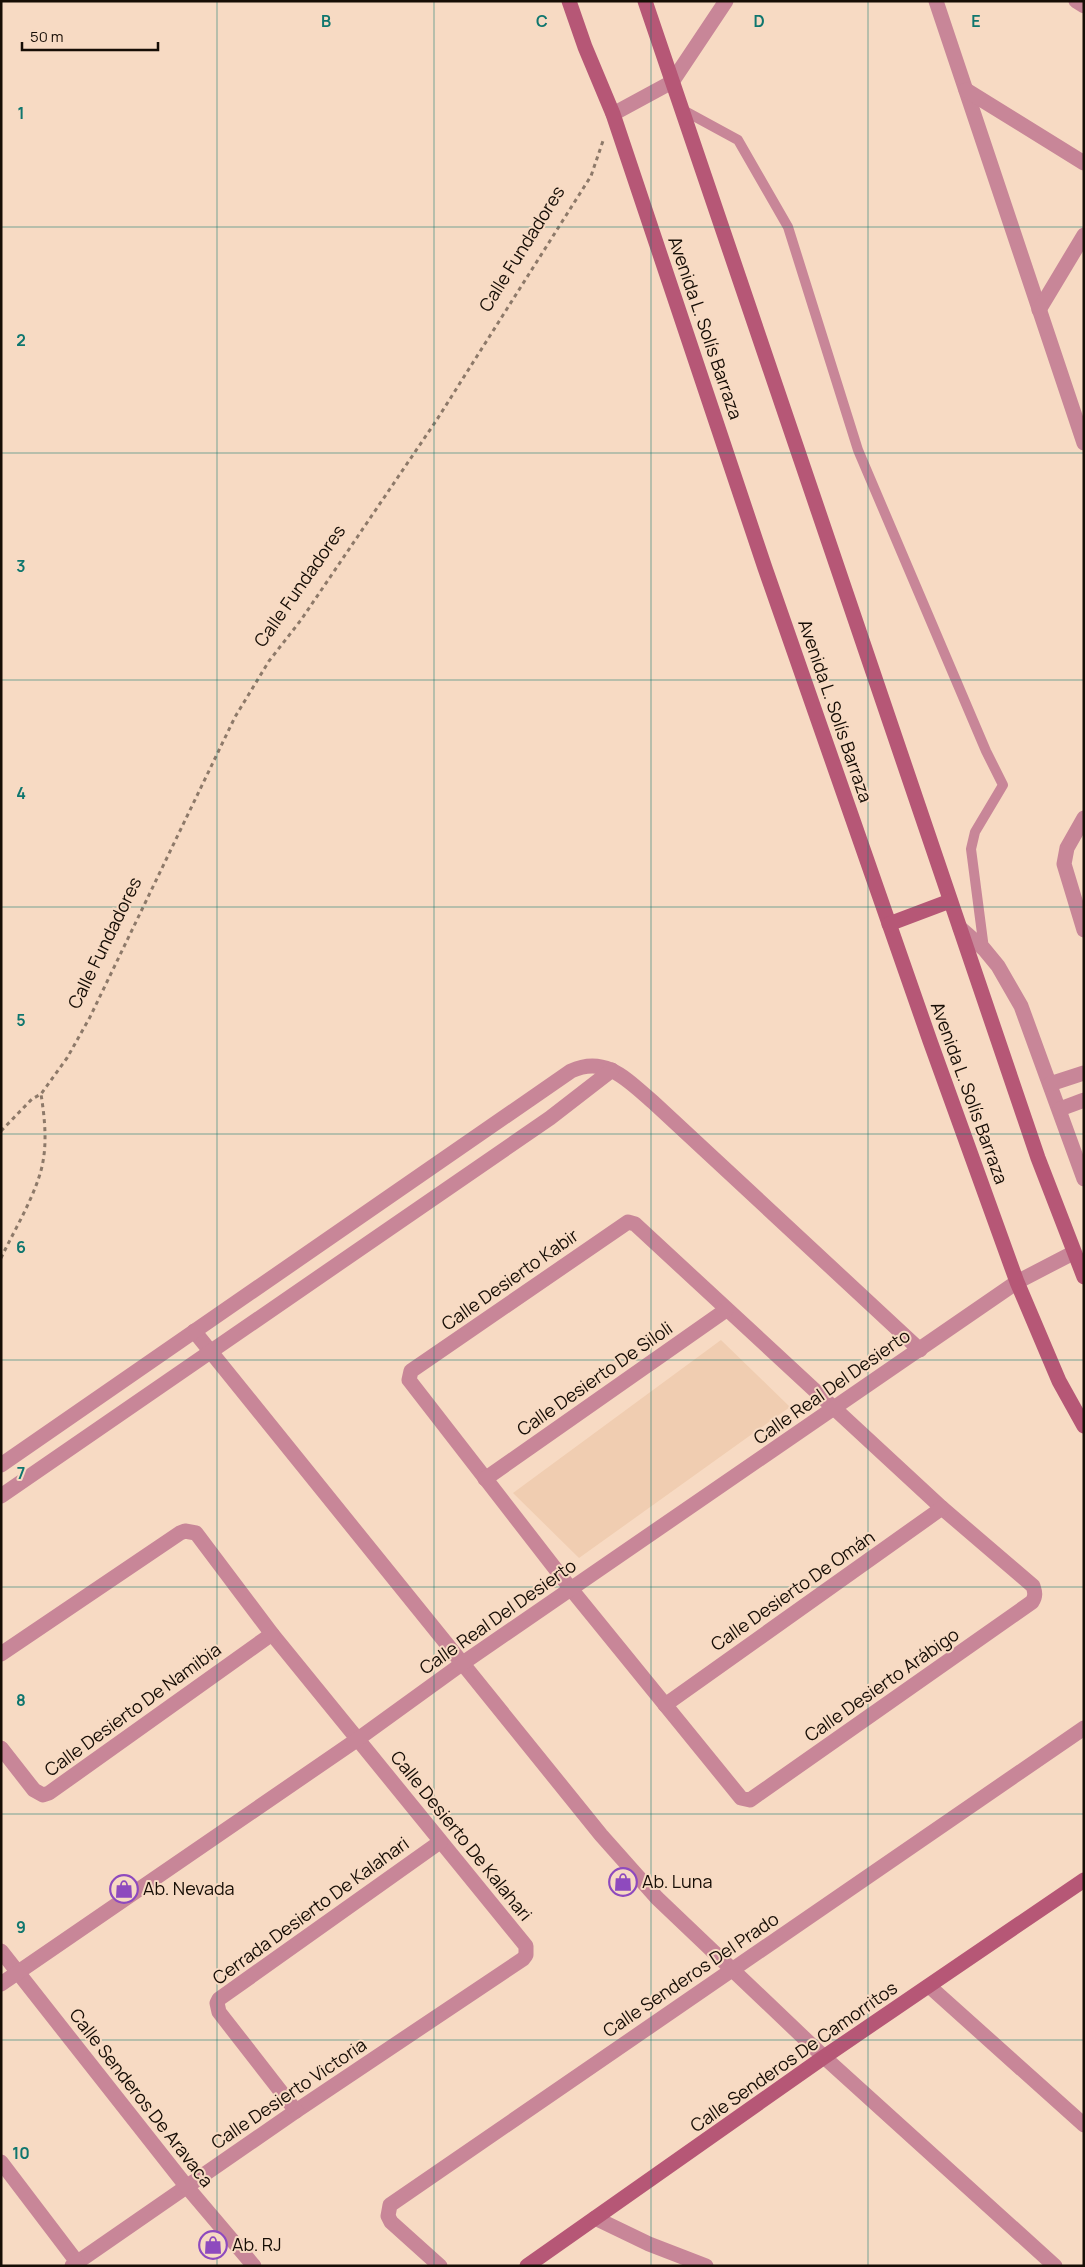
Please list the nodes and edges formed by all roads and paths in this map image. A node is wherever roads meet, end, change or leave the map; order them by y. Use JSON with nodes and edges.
{"nodes":[{"id":1,"x":569,"y":1,"type":"edge"},
{"id":2,"x":726,"y":1,"type":"edge"},
{"id":3,"x":936,"y":1,"type":"edge"},
{"id":4,"x":1076,"y":1,"type":"edge"},
{"id":5,"x":649,"y":2,"type":"edge"},
{"id":6,"x":1084,"y":6,"type":"edge"},
{"id":7,"x":672,"y":82,"type":"junction"},
{"id":8,"x":966,"y":90,"type":"junction"},
{"id":9,"x":680,"y":109,"type":"junction"},
{"id":10,"x":613,"y":114,"type":"junction"},
{"id":11,"x":1084,"y":163,"type":"edge"},
{"id":12,"x":1084,"y":235,"type":"edge"},
{"id":13,"x":1039,"y":310,"type":"junction"},
{"id":14,"x":1084,"y":443,"type":"edge"},
{"id":15,"x":1084,"y":818,"type":"edge"},
{"id":16,"x":950,"y":901,"type":"junction"},
{"id":17,"x":889,"y":924,"type":"junction"},
{"id":18,"x":960,"y":928,"type":"junction"},
{"id":19,"x":1084,"y":930,"type":"edge"},
{"id":20,"x":984,"y":949,"type":"junction"},
{"id":21,"x":612,"y":1070,"type":"junction"},
{"id":22,"x":1084,"y":1073,"type":"edge"},
{"id":23,"x":1050,"y":1084,"type":"junction"},
{"id":24,"x":40,"y":1094,"type":"junction"},
{"id":25,"x":1084,"y":1100,"type":"edge"},
{"id":26,"x":1060,"y":1109,"type":"junction"},
{"id":27,"x":1,"y":1131,"type":"edge"},
{"id":28,"x":1084,"y":1179,"type":"edge"},
{"id":29,"x":1073,"y":1253,"type":"junction"},
{"id":30,"x":1,"y":1258,"type":"edge"},
{"id":31,"x":1084,"y":1277,"type":"edge"},
{"id":32,"x":1017,"y":1282,"type":"junction"},
{"id":33,"x":726,"y":1310,"type":"junction"},
{"id":34,"x":194,"y":1331,"type":"junction"},
{"id":35,"x":920,"y":1350,"type":"junction"},
{"id":36,"x":210,"y":1352,"type":"junction"},
{"id":37,"x":834,"y":1409,"type":"junction"},
{"id":38,"x":1084,"y":1426,"type":"edge"},
{"id":39,"x":1,"y":1465,"type":"edge"},
{"id":40,"x":485,"y":1479,"type":"junction"},
{"id":41,"x":1,"y":1496,"type":"edge"},
{"id":42,"x":942,"y":1508,"type":"junction"},
{"id":43,"x":571,"y":1589,"type":"junction"},
{"id":44,"x":272,"y":1634,"type":"junction"},
{"id":45,"x":1,"y":1654,"type":"edge"},
{"id":46,"x":463,"y":1663,"type":"junction"},
{"id":47,"x":665,"y":1705,"type":"junction"},
{"id":48,"x":1084,"y":1728,"type":"edge"},
{"id":49,"x":358,"y":1739,"type":"junction"},
{"id":50,"x":1,"y":1748,"type":"edge"},
{"id":51,"x":440,"y":1842,"type":"junction"},
{"id":52,"x":1084,"y":1880,"type":"edge"},
{"id":53,"x":1,"y":1951,"type":"edge"},
{"id":54,"x":523,"y":1959,"type":"joint"},
{"id":55,"x":733,"y":1969,"type":"junction"},
{"id":56,"x":18,"y":1972,"type":"junction"},
{"id":57,"x":1,"y":1984,"type":"edge"},
{"id":58,"x":929,"y":1986,"type":"junction"},
{"id":59,"x":824,"y":2057,"type":"junction"},
{"id":60,"x":296,"y":2111,"type":"junction"},
{"id":61,"x":1084,"y":2125,"type":"edge"},
{"id":62,"x":1,"y":2162,"type":"edge"},
{"id":63,"x":187,"y":2187,"type":"junction"},
{"id":64,"x":595,"y":2218,"type":"junction"},
{"id":65,"x":75,"y":2264,"type":"edge"},
{"id":66,"x":254,"y":2266,"type":"edge"},
{"id":67,"x":440,"y":2266,"type":"edge"},
{"id":68,"x":527,"y":2266,"type":"edge"},
{"id":69,"x":706,"y":2266,"type":"edge"},
{"id":70,"x":1055,"y":2266,"type":"edge"}],
"edges":[{"from":1,"to":10,"type":"main road","name":"Avenida L. Solís Barraza"},
{"from":2,"to":7,"type":"street"},
{"from":3,"to":8,"type":"street"},
{"from":4,"to":6,"type":"street"},
{"from":5,"to":7,"type":"main road"},
{"from":7,"to":9,"type":"main road"},
{"from":7,"to":10,"type":"street"},
{"from":8,"to":11,"type":"street"},
{"from":8,"to":13,"type":"street"},
{"from":9,"to":16,"type":"main road"},
{"from":9,"to":20,"type":"lane"},
{"from":10,"to":17,"type":"main road","name":"Avenida L. Solís Barraza"},
{"from":10,"to":24,"type":"path","name":"Calle Fundadores"},
{"from":12,"to":13,"type":"street"},
{"from":13,"to":14,"type":"street"},
{"from":15,"to":19,"type":"street"},
{"from":16,"to":17,"type":"main road"},
{"from":16,"to":18,"type":"main road"},
{"from":17,"to":32,"type":"main road","name":"Avenida L. Solís Barraza"},
{"from":18,"to":20,"type":"street"},
{"from":18,"to":29,"type":"main road"},
{"from":20,"to":23,"type":"street"},
{"from":21,"to":34,"type":"street"},
{"from":21,"to":35,"type":"street"},
{"from":21,"to":36,"type":"street"},
{"from":22,"to":23,"type":"street"},
{"from":23,"to":26,"type":"street"},
{"from":24,"to":27,"type":"path","name":"Calle Fundadores"},
{"from":24,"to":30,"type":"path"},
{"from":25,"to":26,"type":"street"},
{"from":26,"to":28,"type":"street"},
{"from":29,"to":31,"type":"main road"},
{"from":29,"to":32,"type":"street","name":"Calle Real Del Desierto"},
{"from":32,"to":35,"type":"street","name":"Calle Real Del Desierto"},
{"from":32,"to":38,"type":"main road","name":"Avenida L. Solís Barraza"},
{"from":33,"to":37,"type":"street","name":"Calle Desierto Kabir"},
{"from":33,"to":40,"type":"street","name":"Calle Desierto De Siloli"},
{"from":33,"to":40,"type":"street","name":"Calle Desierto Kabir"},
{"from":34,"to":36,"type":"street"},
{"from":34,"to":39,"type":"street"},
{"from":35,"to":37,"type":"street","name":"Calle Real Del Desierto"},
{"from":36,"to":41,"type":"street"},
{"from":36,"to":46,"type":"street"},
{"from":37,"to":42,"type":"street","name":"Calle Desierto Arábigo"},
{"from":37,"to":43,"type":"street","name":"Calle Real Del Desierto"},
{"from":40,"to":43,"type":"street","name":"Calle Desierto Kabir"},
{"from":42,"to":47,"type":"street","name":"Calle Desierto De Omán"},
{"from":42,"to":47,"type":"street","name":"Calle Desierto Arábigo"},
{"from":43,"to":46,"type":"street","name":"Calle Real Del Desierto"},
{"from":43,"to":47,"type":"street","name":"Calle Desierto Arábigo"},
{"from":44,"to":45,"type":"street"},
{"from":44,"to":49,"type":"street"},
{"from":44,"to":50,"type":"street","name":"Calle Desierto De Namibia"},
{"from":46,"to":49,"type":"street","name":"Calle Real Del Desierto"},
{"from":46,"to":55,"type":"street"},
{"from":48,"to":55,"type":"street","name":"Calle Senderos Del Prado"},
{"from":49,"to":51,"type":"street","name":"Calle Desierto De Kalahari"},
{"from":49,"to":56,"type":"street","name":"Calle Real Del Desierto"},
{"from":51,"to":54,"type":"street","name":"Calle Desierto De Kalahari"},
{"from":51,"to":60,"type":"street","name":"Cerrada Desierto De Kalahari"},
{"from":52,"to":58,"type":"main road","name":"Calle Senderos De Camorritos"},
{"from":53,"to":56,"type":"street","name":"Calle Senderos De Aravaca"},
{"from":54,"to":60,"type":"street","name":"Calle Desierto Victoria"},
{"from":55,"to":59,"type":"street"},
{"from":55,"to":67,"type":"street","name":"Calle Senderos Del Prado"},
{"from":56,"to":57,"type":"street","name":"Calle Real Del Desierto"},
{"from":56,"to":63,"type":"street","name":"Calle Senderos De Aravaca"},
{"from":58,"to":59,"type":"main road","name":"Calle Senderos De Camorritos"},
{"from":58,"to":61,"type":"street"},
{"from":59,"to":64,"type":"main road","name":"Calle Senderos De Camorritos"},
{"from":59,"to":70,"type":"street"},
{"from":60,"to":63,"type":"street","name":"Calle Desierto Victoria"},
{"from":62,"to":65,"type":"street","name":"Calle Desierto Victoria"},
{"from":63,"to":65,"type":"street","name":"Calle Desierto Victoria"},
{"from":63,"to":66,"type":"street","name":"Calle Senderos De Aravaca"},
{"from":64,"to":68,"type":"main road","name":"Calle Senderos De Camorritos"},
{"from":64,"to":69,"type":"street"}]}
